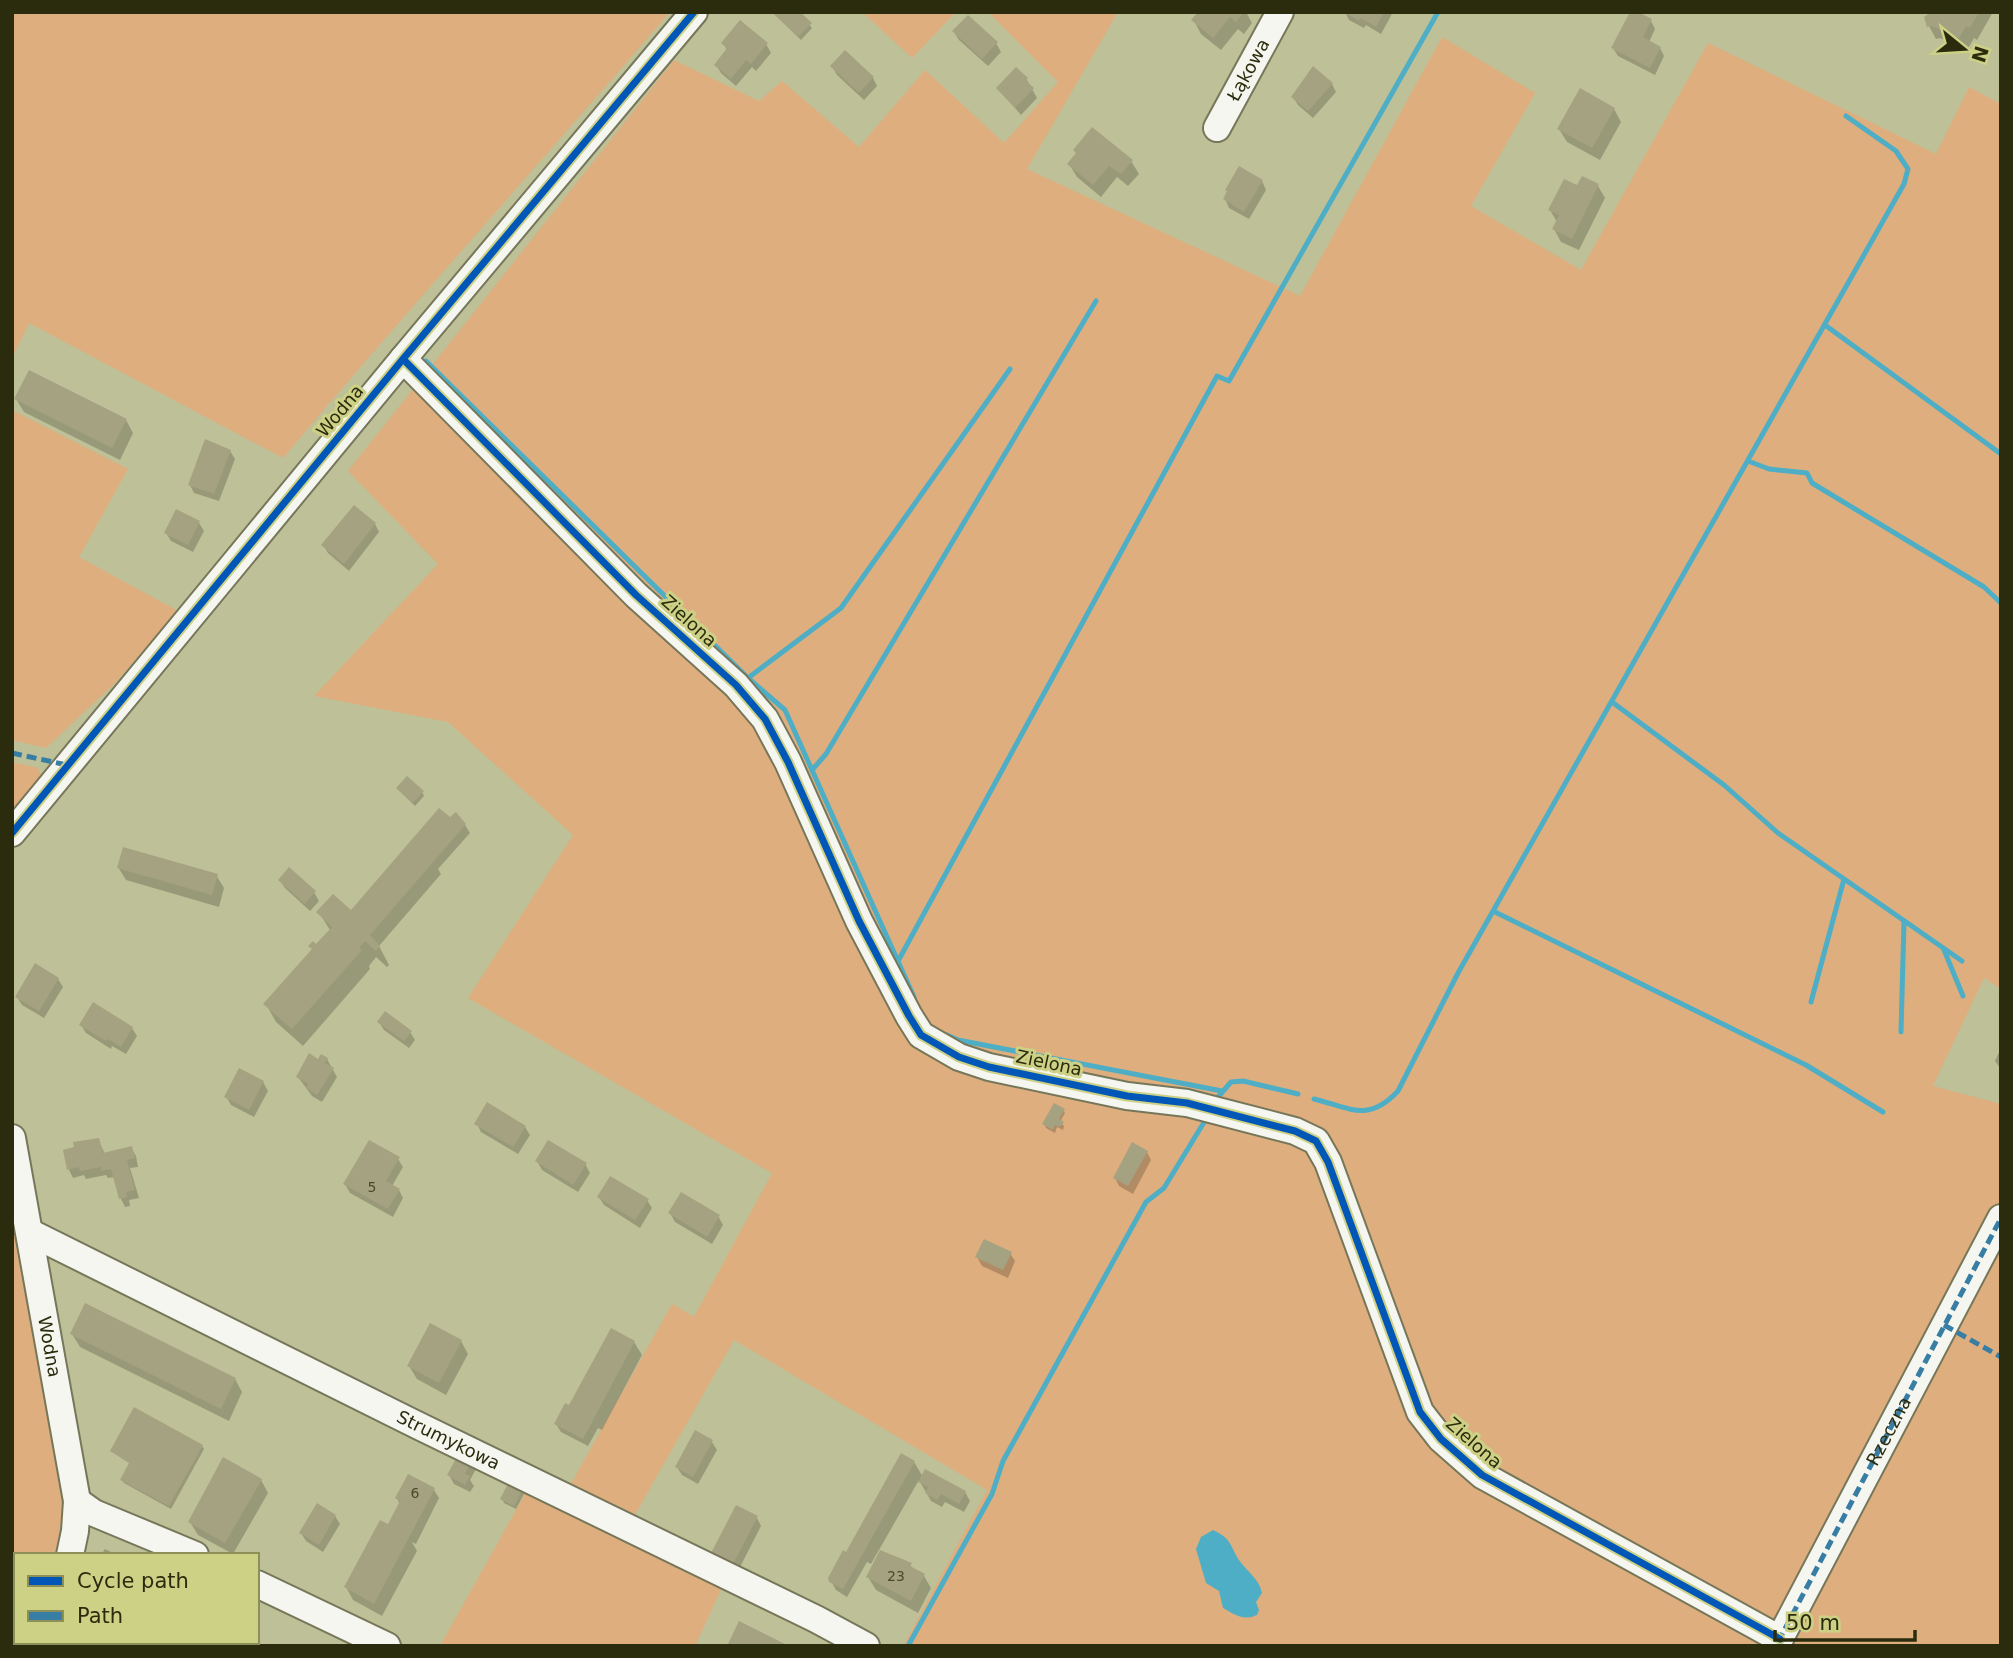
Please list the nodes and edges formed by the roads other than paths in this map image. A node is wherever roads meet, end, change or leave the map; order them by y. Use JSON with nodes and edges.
{"nodes":[{"id":1,"x":694,"y":12,"type":"edge"},
{"id":2,"x":1280,"y":12,"type":"edge"},
{"id":3,"x":1217,"y":128,"type":"dead end"},
{"id":4,"x":403,"y":359,"type":"junction"},
{"id":5,"x":12,"y":832,"type":"edge"},
{"id":6,"x":12,"y":1138,"type":"edge"},
{"id":7,"x":2001,"y":1218,"type":"edge"},
{"id":8,"x":31,"y":1233,"type":"junction"},
{"id":9,"x":77,"y":1500,"type":"junction"},
{"id":10,"x":70,"y":1553,"type":"edge"},
{"id":11,"x":190,"y":1553,"type":"edge"},
{"id":12,"x":259,"y":1585,"type":"edge"},
{"id":13,"x":1778,"y":1642,"type":"edge"},
{"id":14,"x":387,"y":1646,"type":"edge"},
{"id":15,"x":866,"y":1646,"type":"edge"}],
"edges":[{"from":1,"to":4,"type":"street","name":"Wodna"},
{"from":2,"to":3,"type":"street","name":"Łąkowa"},
{"from":4,"to":5,"type":"street","name":"Wodna"},
{"from":4,"to":13,"type":"street","name":"Zielona"},
{"from":6,"to":8,"type":"street","name":"Wodna"},
{"from":7,"to":13,"type":"street","name":"Rzeczna"},
{"from":8,"to":9,"type":"street","name":"Wodna"},
{"from":8,"to":15,"type":"street","name":"Strumykowa"},
{"from":9,"to":10,"type":"street","name":"Wodna"},
{"from":9,"to":11,"type":"street"},
{"from":12,"to":14,"type":"street"}]}
